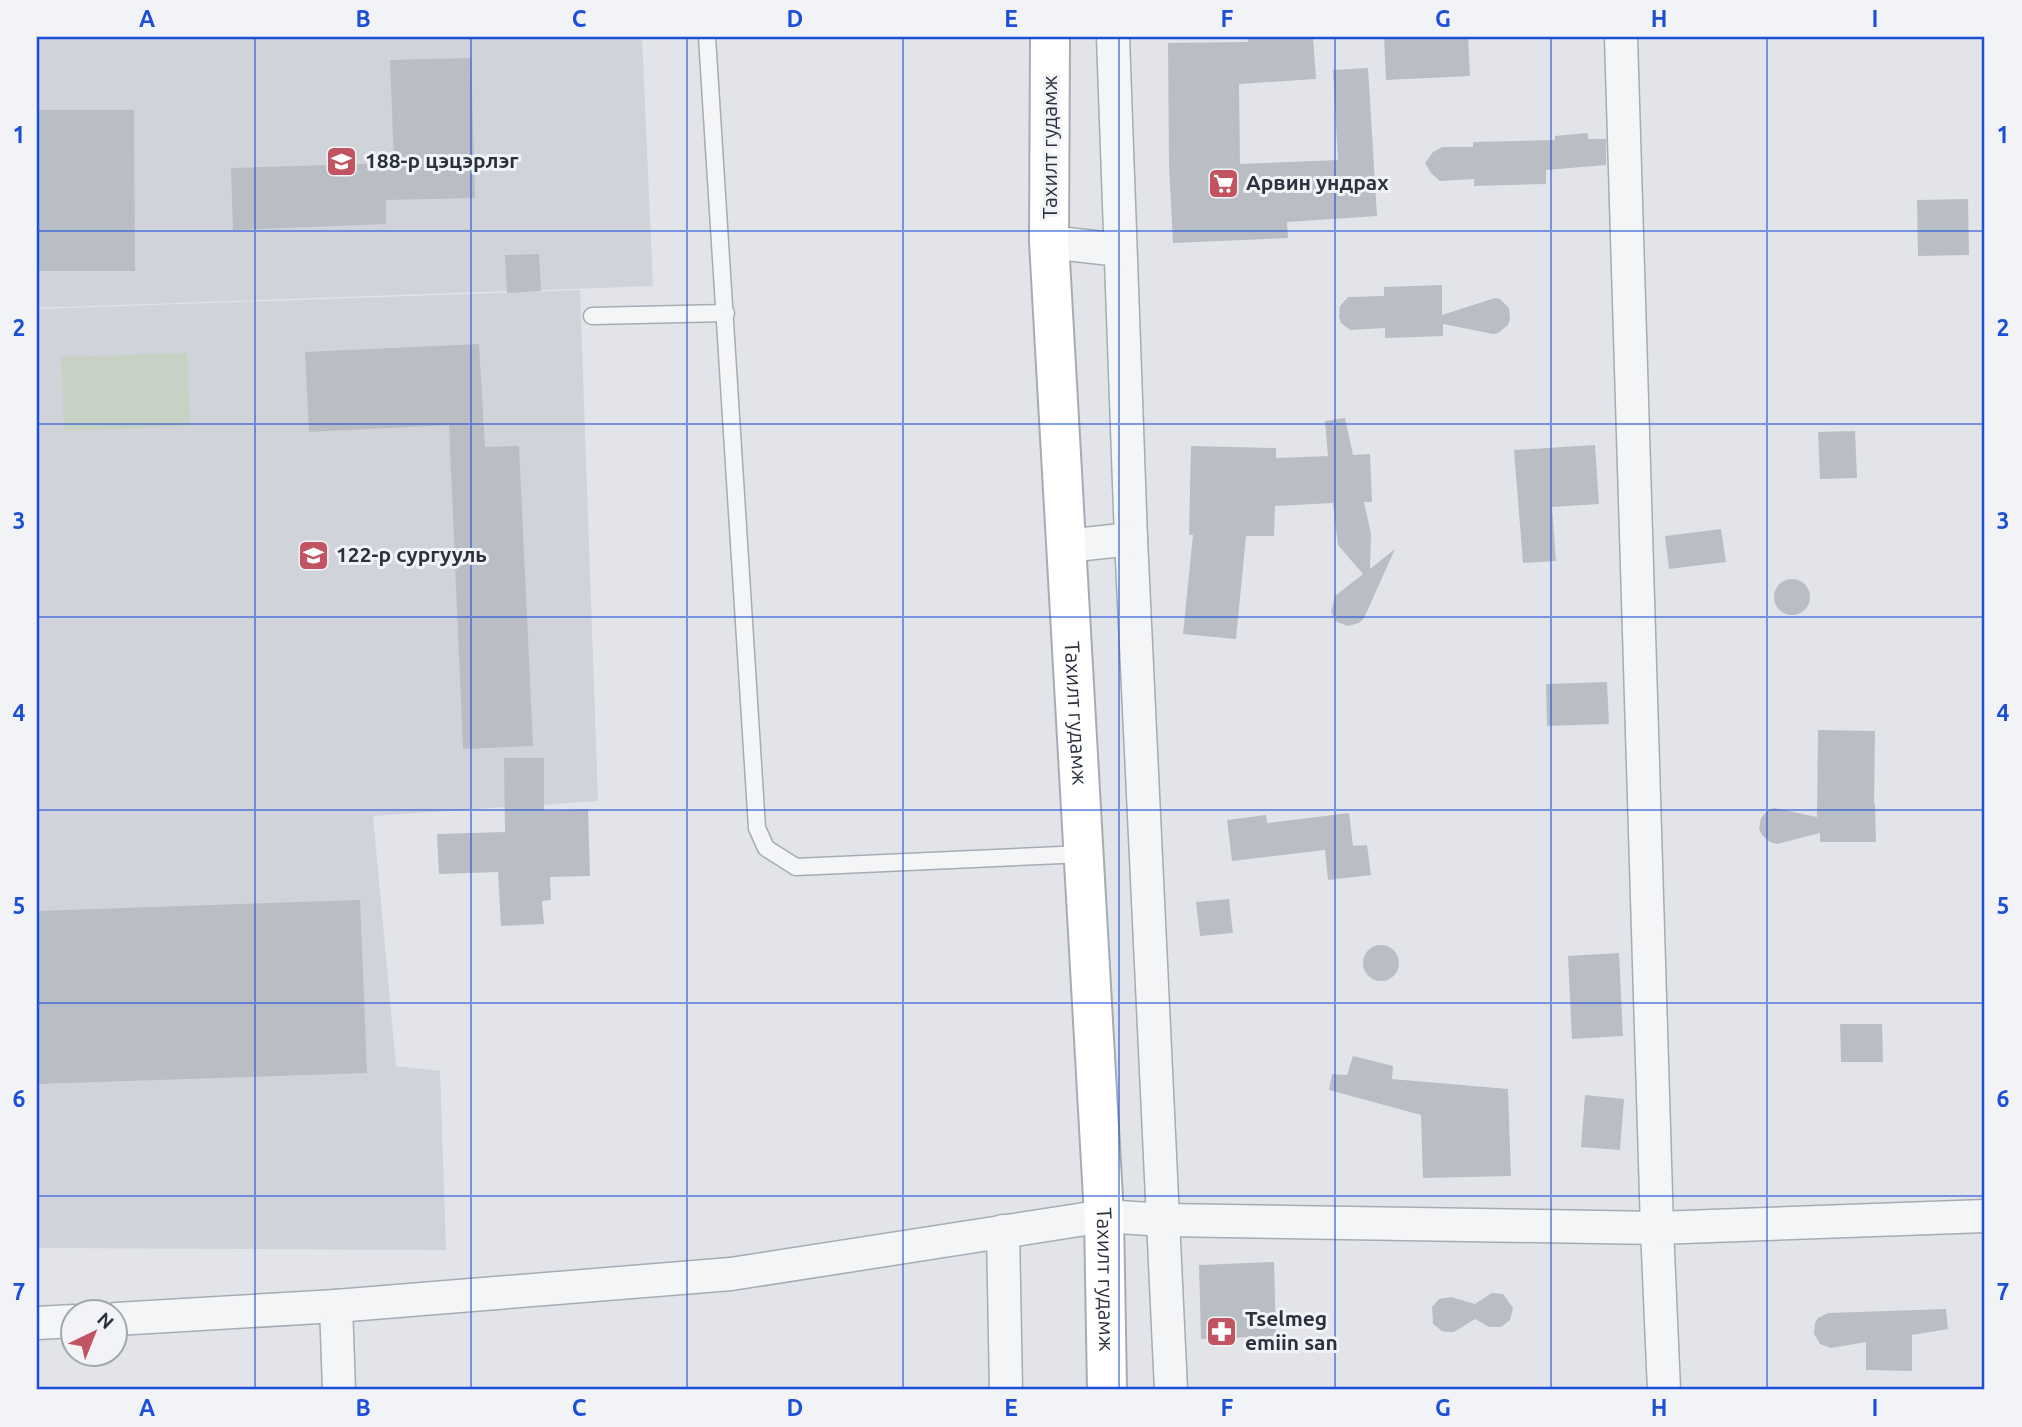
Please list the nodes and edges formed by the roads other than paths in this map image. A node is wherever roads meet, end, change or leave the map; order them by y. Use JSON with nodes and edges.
{"nodes":[{"id":1,"x":707,"y":37,"type":"edge"},
{"id":2,"x":1050,"y":37,"type":"edge"},
{"id":3,"x":1113,"y":37,"type":"edge"},
{"id":4,"x":1621,"y":37,"type":"edge"},
{"id":5,"x":1049,"y":242,"type":"junction"},
{"id":6,"x":1120,"y":250,"type":"junction"},
{"id":7,"x":726,"y":313,"type":"junction"},
{"id":8,"x":592,"y":316,"type":"dead end"},
{"id":9,"x":1130,"y":539,"type":"junction"},
{"id":10,"x":1066,"y":546,"type":"junction"},
{"id":11,"x":1084,"y":854,"type":"junction"},
{"id":12,"x":1104,"y":1216,"type":"junction"},
{"id":13,"x":1985,"y":1216,"type":"edge"},
{"id":14,"x":1164,"y":1220,"type":"junction"},
{"id":15,"x":1657,"y":1228,"type":"junction"},
{"id":16,"x":1003,"y":1231,"type":"junction"},
{"id":17,"x":336,"y":1306,"type":"junction"},
{"id":18,"x":130,"y":1318,"type":"edge"},
{"id":19,"x":60,"y":1322,"type":"edge"},
{"id":20,"x":37,"y":1323,"type":"edge"},
{"id":21,"x":339,"y":1390,"type":"edge"},
{"id":22,"x":1006,"y":1390,"type":"edge"},
{"id":23,"x":1107,"y":1390,"type":"edge"},
{"id":24,"x":1171,"y":1390,"type":"edge"},
{"id":25,"x":1664,"y":1390,"type":"edge"}],
"edges":[{"from":1,"to":7,"type":"lane"},
{"from":2,"to":5,"type":"main road","name":"Тахилт гудамж"},
{"from":3,"to":6,"type":"street"},
{"from":4,"to":15,"type":"street"},
{"from":5,"to":6,"type":"street"},
{"from":5,"to":10,"type":"main road","name":"Тахилт гудамж"},
{"from":6,"to":9,"type":"street"},
{"from":7,"to":8,"type":"lane"},
{"from":7,"to":11,"type":"lane"},
{"from":9,"to":10,"type":"street"},
{"from":9,"to":14,"type":"street"},
{"from":10,"to":11,"type":"main road","name":"Тахилт гудамж"},
{"from":11,"to":12,"type":"main road","name":"Тахилт гудамж"},
{"from":12,"to":14,"type":"street"},
{"from":12,"to":16,"type":"street"},
{"from":12,"to":23,"type":"main road","name":"Тахилт гудамж"},
{"from":13,"to":15,"type":"street"},
{"from":14,"to":15,"type":"street"},
{"from":14,"to":24,"type":"street"},
{"from":15,"to":25,"type":"street"},
{"from":16,"to":17,"type":"street"},
{"from":16,"to":22,"type":"street"},
{"from":17,"to":18,"type":"street"},
{"from":17,"to":21,"type":"street"},
{"from":19,"to":20,"type":"street"}]}
